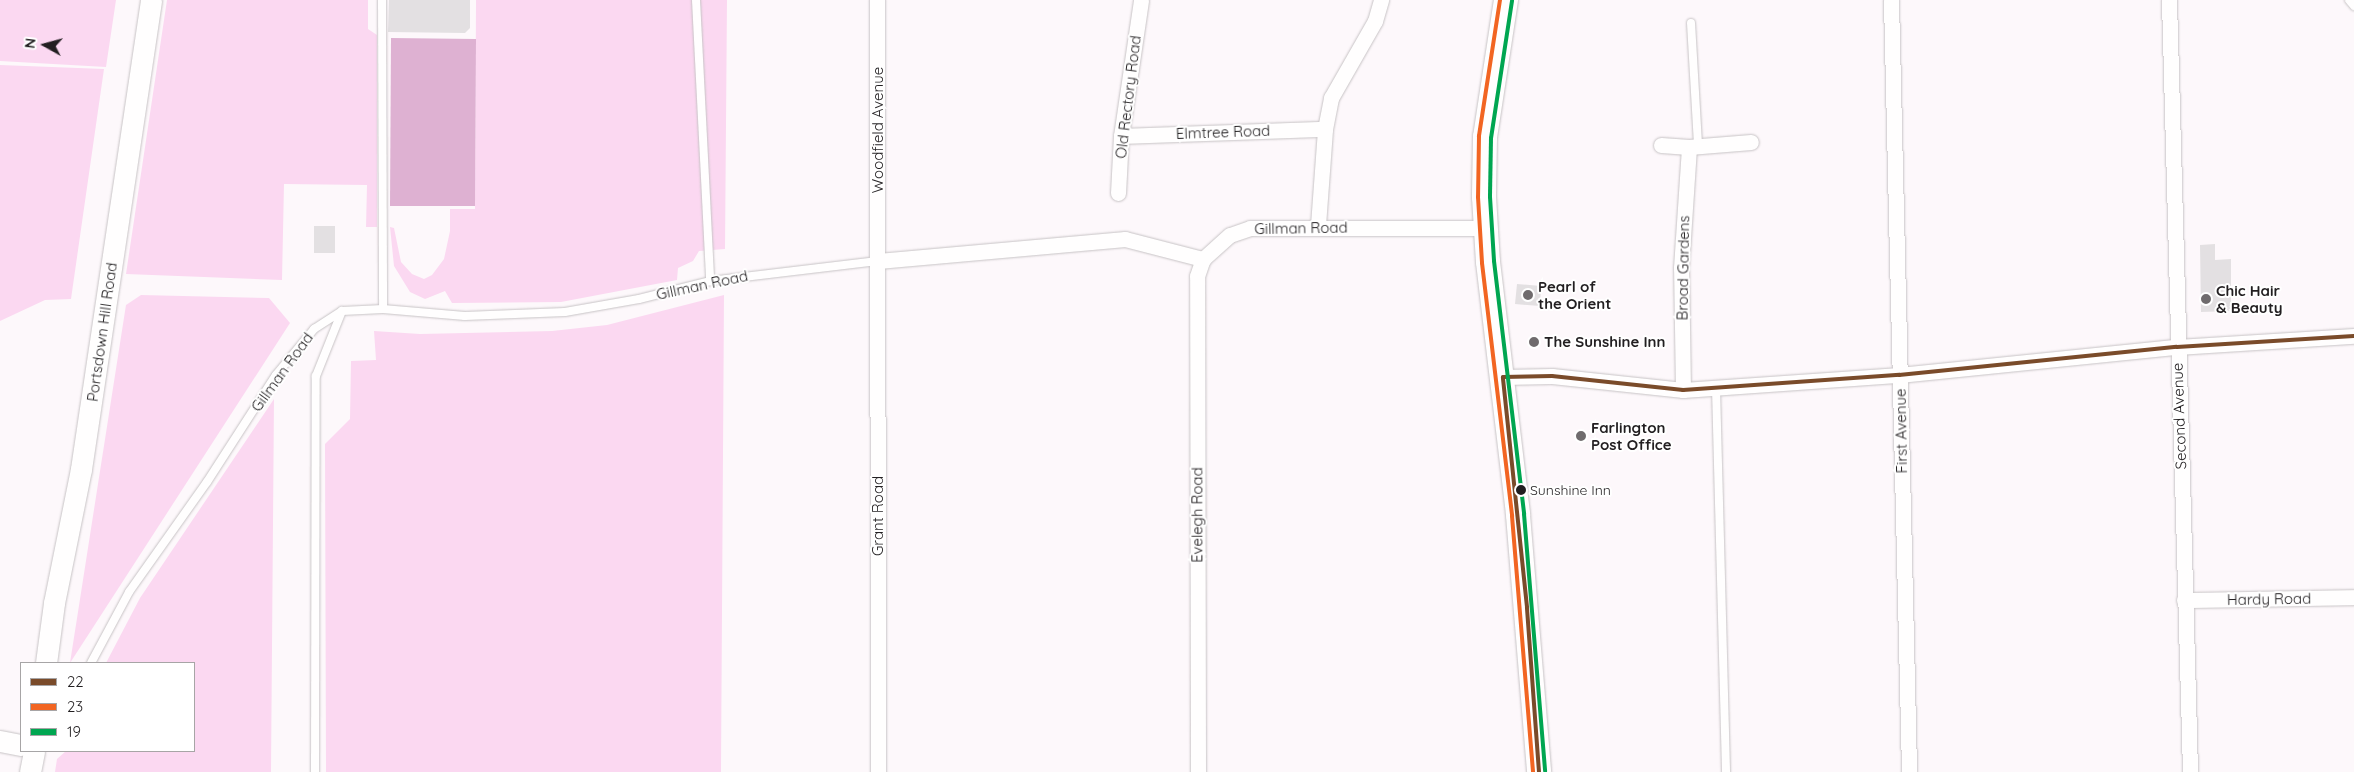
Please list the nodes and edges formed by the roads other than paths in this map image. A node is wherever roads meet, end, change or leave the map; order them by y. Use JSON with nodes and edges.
{"nodes":[{"id":1,"x":151,"y":0,"type":"edge"},
{"id":2,"x":382,"y":0,"type":"edge"},
{"id":3,"x":696,"y":0,"type":"edge"},
{"id":4,"x":877,"y":0,"type":"edge"},
{"id":5,"x":1141,"y":0,"type":"edge"},
{"id":6,"x":1381,"y":0,"type":"edge"},
{"id":7,"x":1506,"y":0,"type":"edge"},
{"id":8,"x":1891,"y":0,"type":"edge"},
{"id":9,"x":2169,"y":0,"type":"edge"},
{"id":10,"x":2349,"y":0,"type":"edge"},
{"id":11,"x":2354,"y":6,"type":"edge"},
{"id":12,"x":1691,"y":22,"type":"dead end"},
{"id":13,"x":1325,"y":129,"type":"junction"},
{"id":14,"x":1121,"y":136,"type":"junction"},
{"id":15,"x":1751,"y":142,"type":"dead end"},
{"id":16,"x":1661,"y":145,"type":"dead end"},
{"id":17,"x":1693,"y":147,"type":"junction"},
{"id":18,"x":1118,"y":193,"type":"dead end"},
{"id":19,"x":1318,"y":226,"type":"junction"},
{"id":20,"x":1485,"y":228,"type":"junction"},
{"id":21,"x":1203,"y":259,"type":"junction"},
{"id":22,"x":878,"y":261,"type":"junction"},
{"id":23,"x":710,"y":280,"type":"junction"},
{"id":24,"x":382,"y":309,"type":"junction"},
{"id":25,"x":342,"y":311,"type":"junction"},
{"id":26,"x":2354,"y":336,"type":"edge"},
{"id":27,"x":2177,"y":347,"type":"junction"},
{"id":28,"x":1900,"y":375,"type":"junction"},
{"id":29,"x":1503,"y":377,"type":"junction"},
{"id":30,"x":1716,"y":388,"type":"junction"},
{"id":31,"x":1683,"y":390,"type":"junction"},
{"id":32,"x":2354,"y":597,"type":"edge"},
{"id":33,"x":2184,"y":600,"type":"junction"},
{"id":34,"x":46,"y":662,"type":"edge"},
{"id":35,"x":92,"y":662,"type":"edge"},
{"id":36,"x":0,"y":741,"type":"edge"},
{"id":37,"x":20,"y":744,"type":"edge"},
{"id":38,"x":34,"y":752,"type":"edge"},
{"id":39,"x":30,"y":772,"type":"edge"},
{"id":40,"x":315,"y":772,"type":"edge"},
{"id":41,"x":878,"y":772,"type":"edge"},
{"id":42,"x":1198,"y":772,"type":"edge"},
{"id":43,"x":1539,"y":772,"type":"edge"},
{"id":44,"x":1726,"y":772,"type":"edge"},
{"id":45,"x":1909,"y":772,"type":"edge"},
{"id":46,"x":2190,"y":772,"type":"edge"}],
"edges":[{"from":1,"to":34,"type":"main road","name":"Portsdown Hill Road"},
{"from":2,"to":24,"type":"lane"},
{"from":3,"to":23,"type":"lane"},
{"from":4,"to":22,"type":"street","name":"Woodfield Avenue"},
{"from":5,"to":14,"type":"street","name":"Old Rectory Road"},
{"from":6,"to":13,"type":"street"},
{"from":7,"to":20,"type":"main road"},
{"from":8,"to":28,"type":"street","name":"First Avenue"},
{"from":9,"to":27,"type":"street","name":"Second Avenue"},
{"from":10,"to":11,"type":"lane"},
{"from":12,"to":17,"type":"lane"},
{"from":13,"to":14,"type":"street","name":"Elmtree Road"},
{"from":13,"to":19,"type":"street"},
{"from":14,"to":18,"type":"street","name":"Old Rectory Road"},
{"from":15,"to":17,"type":"street"},
{"from":16,"to":17,"type":"street"},
{"from":17,"to":31,"type":"street","name":"Broad Gardens"},
{"from":19,"to":20,"type":"street","name":"Gillman Road"},
{"from":19,"to":21,"type":"street","name":"Gillman Road"},
{"from":20,"to":29,"type":"main road"},
{"from":21,"to":22,"type":"street","name":"Gillman Road"},
{"from":21,"to":42,"type":"street","name":"Evelegh Road"},
{"from":22,"to":23,"type":"lane","name":"Gillman Road"},
{"from":22,"to":41,"type":"street","name":"Grant Road"},
{"from":23,"to":24,"type":"lane","name":"Gillman Road"},
{"from":24,"to":25,"type":"lane","name":"Gillman Road"},
{"from":25,"to":35,"type":"lane","name":"Gillman Road"},
{"from":25,"to":40,"type":"lane"},
{"from":26,"to":27,"type":"street"},
{"from":27,"to":28,"type":"street"},
{"from":27,"to":33,"type":"street","name":"Second Avenue"},
{"from":28,"to":30,"type":"street"},
{"from":28,"to":45,"type":"street","name":"First Avenue"},
{"from":29,"to":31,"type":"street"},
{"from":29,"to":43,"type":"main road"},
{"from":30,"to":31,"type":"street"},
{"from":30,"to":44,"type":"lane"},
{"from":32,"to":33,"type":"street","name":"Hardy Road"},
{"from":33,"to":46,"type":"street","name":"Second Avenue"},
{"from":36,"to":37,"type":"main road"},
{"from":38,"to":39,"type":"main road"}]}
